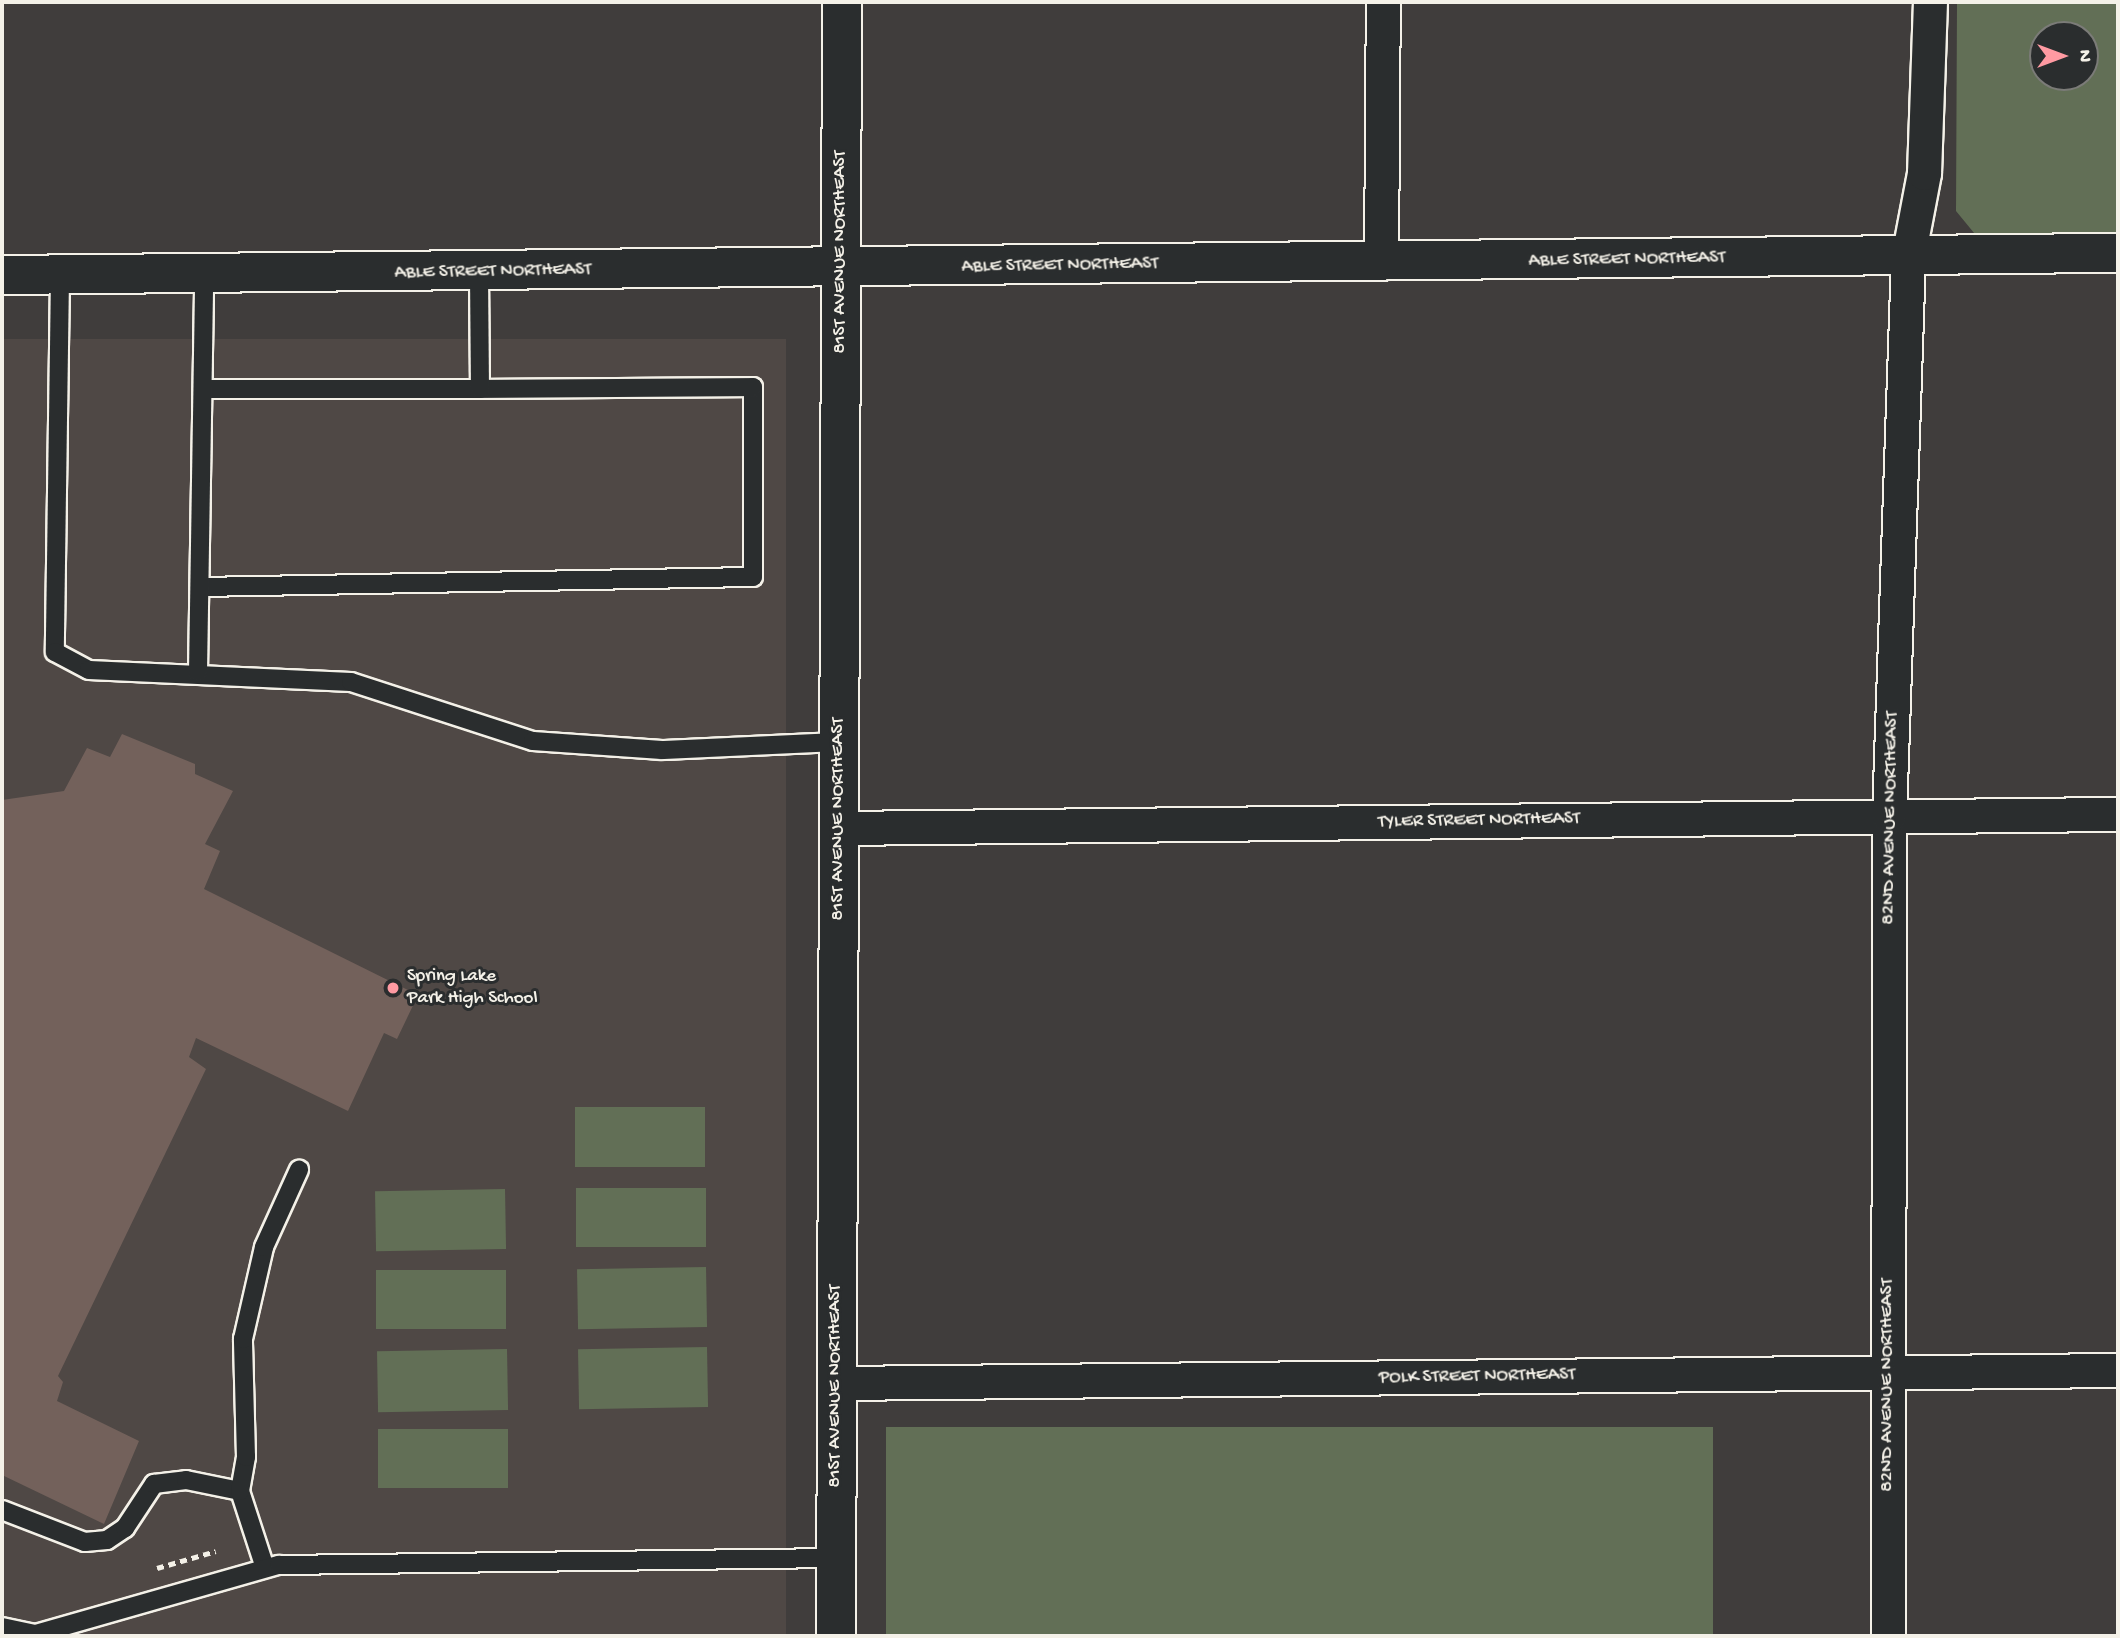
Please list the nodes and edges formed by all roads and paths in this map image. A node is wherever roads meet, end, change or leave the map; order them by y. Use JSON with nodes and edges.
{"nodes":[{"id":1,"x":842,"y":2,"type":"edge"},
{"id":2,"x":1383,"y":2,"type":"edge"},
{"id":3,"x":1930,"y":2,"type":"edge"},
{"id":4,"x":2118,"y":253,"type":"edge"},
{"id":5,"x":1908,"y":257,"type":"junction"},
{"id":6,"x":1381,"y":263,"type":"junction"},
{"id":7,"x":841,"y":268,"type":"junction"},
{"id":8,"x":479,"y":272,"type":"junction"},
{"id":9,"x":204,"y":274,"type":"junction"},
{"id":10,"x":2,"y":275,"type":"edge"},
{"id":11,"x":60,"y":276,"type":"junction"},
{"id":12,"x":203,"y":389,"type":"junction"},
{"id":13,"x":480,"y":389,"type":"junction"},
{"id":14,"x":200,"y":587,"type":"junction"},
{"id":15,"x":198,"y":672,"type":"junction"},
{"id":16,"x":839,"y":742,"type":"junction"},
{"id":17,"x":2118,"y":814,"type":"edge"},
{"id":18,"x":1889,"y":816,"type":"junction"},
{"id":19,"x":839,"y":828,"type":"junction"},
{"id":20,"x":299,"y":1170,"type":"dead end"},
{"id":21,"x":2118,"y":1370,"type":"edge"},
{"id":22,"x":1888,"y":1372,"type":"junction"},
{"id":23,"x":836,"y":1383,"type":"junction"},
{"id":24,"x":240,"y":1491,"type":"junction"},
{"id":25,"x":2,"y":1510,"type":"edge"},
{"id":26,"x":836,"y":1558,"type":"junction"},
{"id":27,"x":265,"y":1568,"type":"junction"},
{"id":28,"x":2,"y":1627,"type":"edge"},
{"id":29,"x":836,"y":1636,"type":"edge"},
{"id":30,"x":1888,"y":1636,"type":"edge"}],
"edges":[{"from":1,"to":7,"type":"street","name":"81ST AVENUE NORTHEAST"},
{"from":2,"to":6,"type":"street"},
{"from":3,"to":5,"type":"street","name":"82ND AVENUE NORTHEAST"},
{"from":4,"to":5,"type":"street","name":"ABLE STREET NORTHEAST"},
{"from":5,"to":6,"type":"street","name":"ABLE STREET NORTHEAST"},
{"from":5,"to":18,"type":"street","name":"82ND AVENUE NORTHEAST"},
{"from":6,"to":7,"type":"street","name":"ABLE STREET NORTHEAST"},
{"from":7,"to":8,"type":"street","name":"ABLE STREET NORTHEAST"},
{"from":7,"to":16,"type":"street","name":"81ST AVENUE NORTHEAST"},
{"from":8,"to":9,"type":"street","name":"ABLE STREET NORTHEAST"},
{"from":8,"to":13,"type":"lane"},
{"from":9,"to":11,"type":"street","name":"ABLE STREET NORTHEAST"},
{"from":9,"to":12,"type":"lane"},
{"from":10,"to":11,"type":"street","name":"ABLE STREET NORTHEAST"},
{"from":11,"to":15,"type":"lane"},
{"from":12,"to":13,"type":"lane"},
{"from":12,"to":14,"type":"lane"},
{"from":13,"to":14,"type":"lane"},
{"from":14,"to":15,"type":"lane"},
{"from":15,"to":16,"type":"lane"},
{"from":16,"to":19,"type":"street","name":"81ST AVENUE NORTHEAST"},
{"from":17,"to":18,"type":"street","name":"TYLER STREET NORTHEAST"},
{"from":18,"to":19,"type":"street","name":"TYLER STREET NORTHEAST"},
{"from":18,"to":22,"type":"street","name":"82ND AVENUE NORTHEAST"},
{"from":19,"to":23,"type":"street","name":"81ST AVENUE NORTHEAST"},
{"from":20,"to":24,"type":"lane"},
{"from":21,"to":22,"type":"street","name":"POLK STREET NORTHEAST"},
{"from":22,"to":23,"type":"street","name":"POLK STREET NORTHEAST"},
{"from":22,"to":30,"type":"street","name":"82ND AVENUE NORTHEAST"},
{"from":23,"to":26,"type":"street","name":"81ST AVENUE NORTHEAST"},
{"from":24,"to":25,"type":"lane"},
{"from":24,"to":27,"type":"lane"},
{"from":26,"to":27,"type":"lane"},
{"from":26,"to":29,"type":"street","name":"81ST AVENUE NORTHEAST"},
{"from":27,"to":28,"type":"lane"}]}
